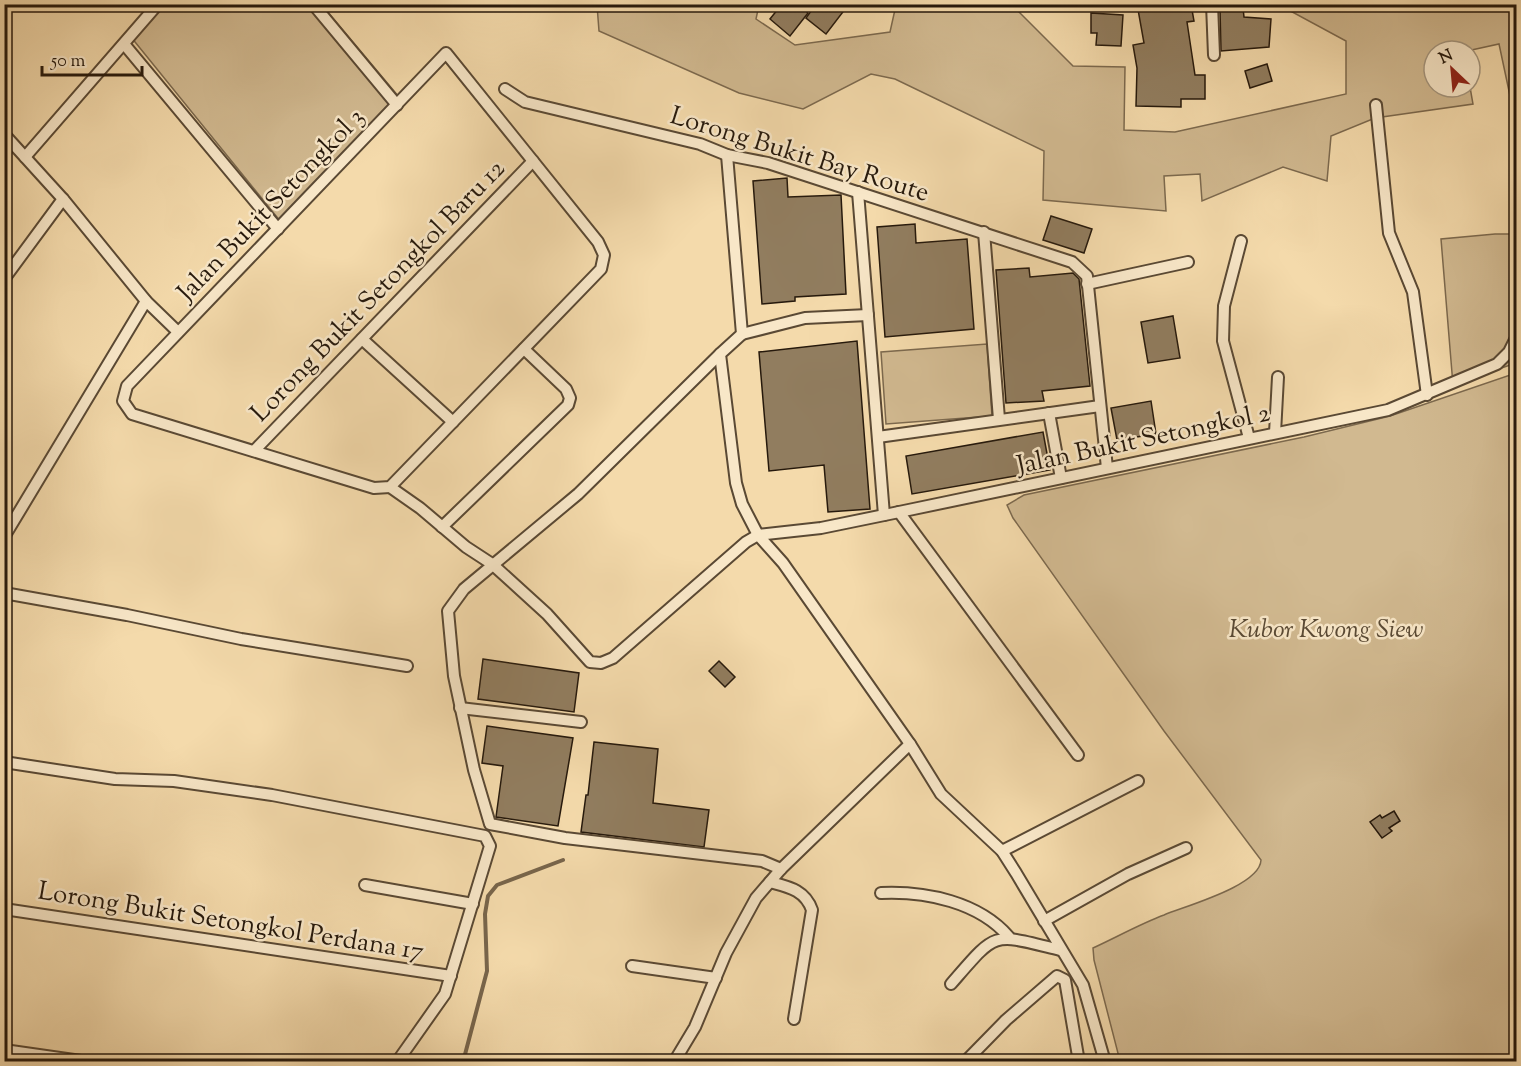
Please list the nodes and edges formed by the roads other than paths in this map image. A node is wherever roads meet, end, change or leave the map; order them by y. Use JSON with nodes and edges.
{"nodes":[{"id":1,"x":158,"y":4,"type":"edge"},
{"id":2,"x":313,"y":4,"type":"edge"},
{"id":3,"x":1212,"y":4,"type":"edge"},
{"id":4,"x":124,"y":44,"type":"junction"},
{"id":5,"x":1214,"y":56,"type":"dead end"},
{"id":6,"x":505,"y":89,"type":"dead end"},
{"id":7,"x":397,"y":105,"type":"junction"},
{"id":8,"x":1376,"y":105,"type":"dead end"},
{"id":9,"x":4,"y":134,"type":"edge"},
{"id":10,"x":727,"y":155,"type":"junction"},
{"id":11,"x":25,"y":156,"type":"junction"},
{"id":12,"x":532,"y":161,"type":"junction"},
{"id":13,"x":858,"y":192,"type":"junction"},
{"id":14,"x":63,"y":199,"type":"junction"},
{"id":15,"x":278,"y":229,"type":"junction"},
{"id":16,"x":984,"y":232,"type":"junction"},
{"id":17,"x":1241,"y":240,"type":"dead end"},
{"id":18,"x":1188,"y":262,"type":"dead end"},
{"id":19,"x":4,"y":279,"type":"edge"},
{"id":20,"x":1087,"y":284,"type":"junction"},
{"id":21,"x":146,"y":301,"type":"junction"},
{"id":22,"x":868,"y":315,"type":"junction"},
{"id":23,"x":178,"y":332,"type":"junction"},
{"id":24,"x":742,"y":334,"type":"junction"},
{"id":25,"x":1516,"y":338,"type":"edge"},
{"id":26,"x":362,"y":339,"type":"junction"},
{"id":27,"x":524,"y":349,"type":"junction"},
{"id":28,"x":720,"y":354,"type":"junction"},
{"id":29,"x":1278,"y":377,"type":"dead end"},
{"id":30,"x":1427,"y":395,"type":"junction"},
{"id":31,"x":1100,"y":405,"type":"junction"},
{"id":32,"x":1049,"y":413,"type":"junction"},
{"id":33,"x":999,"y":419,"type":"junction"},
{"id":34,"x":453,"y":422,"type":"junction"},
{"id":35,"x":1275,"y":433,"type":"junction"},
{"id":36,"x":878,"y":437,"type":"junction"},
{"id":37,"x":1249,"y":438,"type":"junction"},
{"id":38,"x":254,"y":451,"type":"junction"},
{"id":39,"x":1107,"y":468,"type":"junction"},
{"id":40,"x":1061,"y":478,"type":"junction"},
{"id":41,"x":390,"y":487,"type":"junction"},
{"id":42,"x":899,"y":512,"type":"junction"},
{"id":43,"x":884,"y":515,"type":"junction"},
{"id":44,"x":442,"y":527,"type":"junction"},
{"id":45,"x":759,"y":535,"type":"junction"},
{"id":46,"x":4,"y":537,"type":"edge"},
{"id":47,"x":492,"y":564,"type":"junction"},
{"id":48,"x":4,"y":593,"type":"edge"},
{"id":49,"x":407,"y":666,"type":"dead end"},
{"id":50,"x":460,"y":708,"type":"junction"},
{"id":51,"x":581,"y":722,"type":"dead end"},
{"id":52,"x":910,"y":744,"type":"junction"},
{"id":53,"x":1078,"y":755,"type":"dead end"},
{"id":54,"x":4,"y":762,"type":"edge"},
{"id":55,"x":1138,"y":782,"type":"dead end"},
{"id":56,"x":1186,"y":848,"type":"dead end"},
{"id":57,"x":1002,"y":851,"type":"junction"},
{"id":58,"x":782,"y":869,"type":"junction"},
{"id":59,"x":770,"y":882,"type":"junction"},
{"id":60,"x":365,"y":885,"type":"dead end"},
{"id":61,"x":881,"y":892,"type":"dead end"},
{"id":62,"x":473,"y":904,"type":"junction"},
{"id":63,"x":4,"y":909,"type":"edge"},
{"id":64,"x":1044,"y":921,"type":"junction"},
{"id":65,"x":1009,"y":938,"type":"junction"},
{"id":66,"x":1060,"y":951,"type":"junction"},
{"id":67,"x":632,"y":966,"type":"dead end"},
{"id":68,"x":451,"y":976,"type":"junction"},
{"id":69,"x":716,"y":978,"type":"junction"},
{"id":70,"x":951,"y":984,"type":"dead end"},
{"id":71,"x":794,"y":1019,"type":"dead end"},
{"id":72,"x":4,"y":1050,"type":"edge"},
{"id":73,"x":88,"y":1062,"type":"edge"},
{"id":74,"x":397,"y":1062,"type":"edge"},
{"id":75,"x":674,"y":1062,"type":"edge"},
{"id":76,"x":964,"y":1062,"type":"edge"},
{"id":77,"x":1079,"y":1062,"type":"edge"},
{"id":78,"x":1105,"y":1062,"type":"edge"}],
"edges":[{"from":1,"to":4,"type":"street"},
{"from":2,"to":7,"type":"street"},
{"from":3,"to":5,"type":"street"},
{"from":4,"to":11,"type":"street"},
{"from":4,"to":15,"type":"street"},
{"from":6,"to":10,"type":"street","name":"Lorong Bukit Bay Route"},
{"from":7,"to":12,"type":"street","name":"Jalan Bukit Setongkol 3"},
{"from":7,"to":15,"type":"street","name":"Jalan Bukit Setongkol 3"},
{"from":8,"to":30,"type":"street"},
{"from":9,"to":11,"type":"street"},
{"from":10,"to":13,"type":"street","name":"Lorong Bukit Bay Route"},
{"from":10,"to":24,"type":"street"},
{"from":11,"to":14,"type":"street"},
{"from":12,"to":26,"type":"street","name":"Lorong Bukit Setongkol Baru 12"},
{"from":12,"to":27,"type":"street"},
{"from":13,"to":16,"type":"street","name":"Lorong Bukit Bay Route"},
{"from":13,"to":22,"type":"street"},
{"from":14,"to":19,"type":"street"},
{"from":14,"to":21,"type":"street"},
{"from":15,"to":23,"type":"street","name":"Jalan Bukit Setongkol 3"},
{"from":16,"to":20,"type":"street","name":"Lorong Bukit Bay Route"},
{"from":16,"to":33,"type":"street"},
{"from":17,"to":37,"type":"street"},
{"from":18,"to":20,"type":"street"},
{"from":20,"to":31,"type":"street"},
{"from":21,"to":23,"type":"street"},
{"from":21,"to":46,"type":"street","name":"Jalan Bukit Setongkol 3"},
{"from":22,"to":24,"type":"street"},
{"from":22,"to":36,"type":"street"},
{"from":23,"to":38,"type":"street","name":"Jalan Bukit Setongkol 3"},
{"from":24,"to":28,"type":"street"},
{"from":25,"to":30,"type":"street","name":"Jalan Bukit Setongkol 2"},
{"from":26,"to":34,"type":"street"},
{"from":26,"to":38,"type":"street","name":"Lorong Bukit Setongkol Baru 12"},
{"from":27,"to":34,"type":"street"},
{"from":27,"to":44,"type":"street"},
{"from":28,"to":45,"type":"street"},
{"from":28,"to":47,"type":"street"},
{"from":29,"to":35,"type":"street"},
{"from":30,"to":35,"type":"street","name":"Jalan Bukit Setongkol 2"},
{"from":31,"to":32,"type":"street"},
{"from":31,"to":39,"type":"street"},
{"from":32,"to":33,"type":"street"},
{"from":32,"to":40,"type":"street"},
{"from":33,"to":36,"type":"street"},
{"from":34,"to":41,"type":"street"},
{"from":35,"to":37,"type":"street","name":"Jalan Bukit Setongkol 2"},
{"from":36,"to":43,"type":"street"},
{"from":37,"to":39,"type":"street","name":"Jalan Bukit Setongkol 2"},
{"from":38,"to":41,"type":"street"},
{"from":39,"to":40,"type":"street","name":"Jalan Bukit Setongkol 2"},
{"from":40,"to":42,"type":"street","name":"Jalan Bukit Setongkol 2"},
{"from":41,"to":44,"type":"street"},
{"from":42,"to":43,"type":"street","name":"Jalan Bukit Setongkol 2"},
{"from":42,"to":53,"type":"street"},
{"from":43,"to":45,"type":"street","name":"Jalan Bukit Setongkol 2"},
{"from":44,"to":47,"type":"street"},
{"from":45,"to":47,"type":"street"},
{"from":45,"to":52,"type":"street"},
{"from":47,"to":50,"type":"street"},
{"from":48,"to":49,"type":"street"},
{"from":50,"to":51,"type":"street"},
{"from":50,"to":58,"type":"street"},
{"from":52,"to":57,"type":"street"},
{"from":52,"to":58,"type":"street"},
{"from":54,"to":62,"type":"street"},
{"from":55,"to":57,"type":"street"},
{"from":56,"to":64,"type":"street"},
{"from":57,"to":64,"type":"street"},
{"from":58,"to":59,"type":"street"},
{"from":59,"to":69,"type":"street"},
{"from":59,"to":71,"type":"street"},
{"from":60,"to":62,"type":"street"},
{"from":61,"to":65,"type":"street"},
{"from":62,"to":68,"type":"street"},
{"from":63,"to":68,"type":"street","name":"Lorong Bukit Setongkol Perdana 17"},
{"from":64,"to":66,"type":"street"},
{"from":65,"to":66,"type":"street"},
{"from":65,"to":70,"type":"street"},
{"from":66,"to":78,"type":"street"},
{"from":67,"to":69,"type":"street"},
{"from":68,"to":74,"type":"street"},
{"from":69,"to":75,"type":"street"},
{"from":72,"to":73,"type":"street"},
{"from":76,"to":77,"type":"street"}]}
